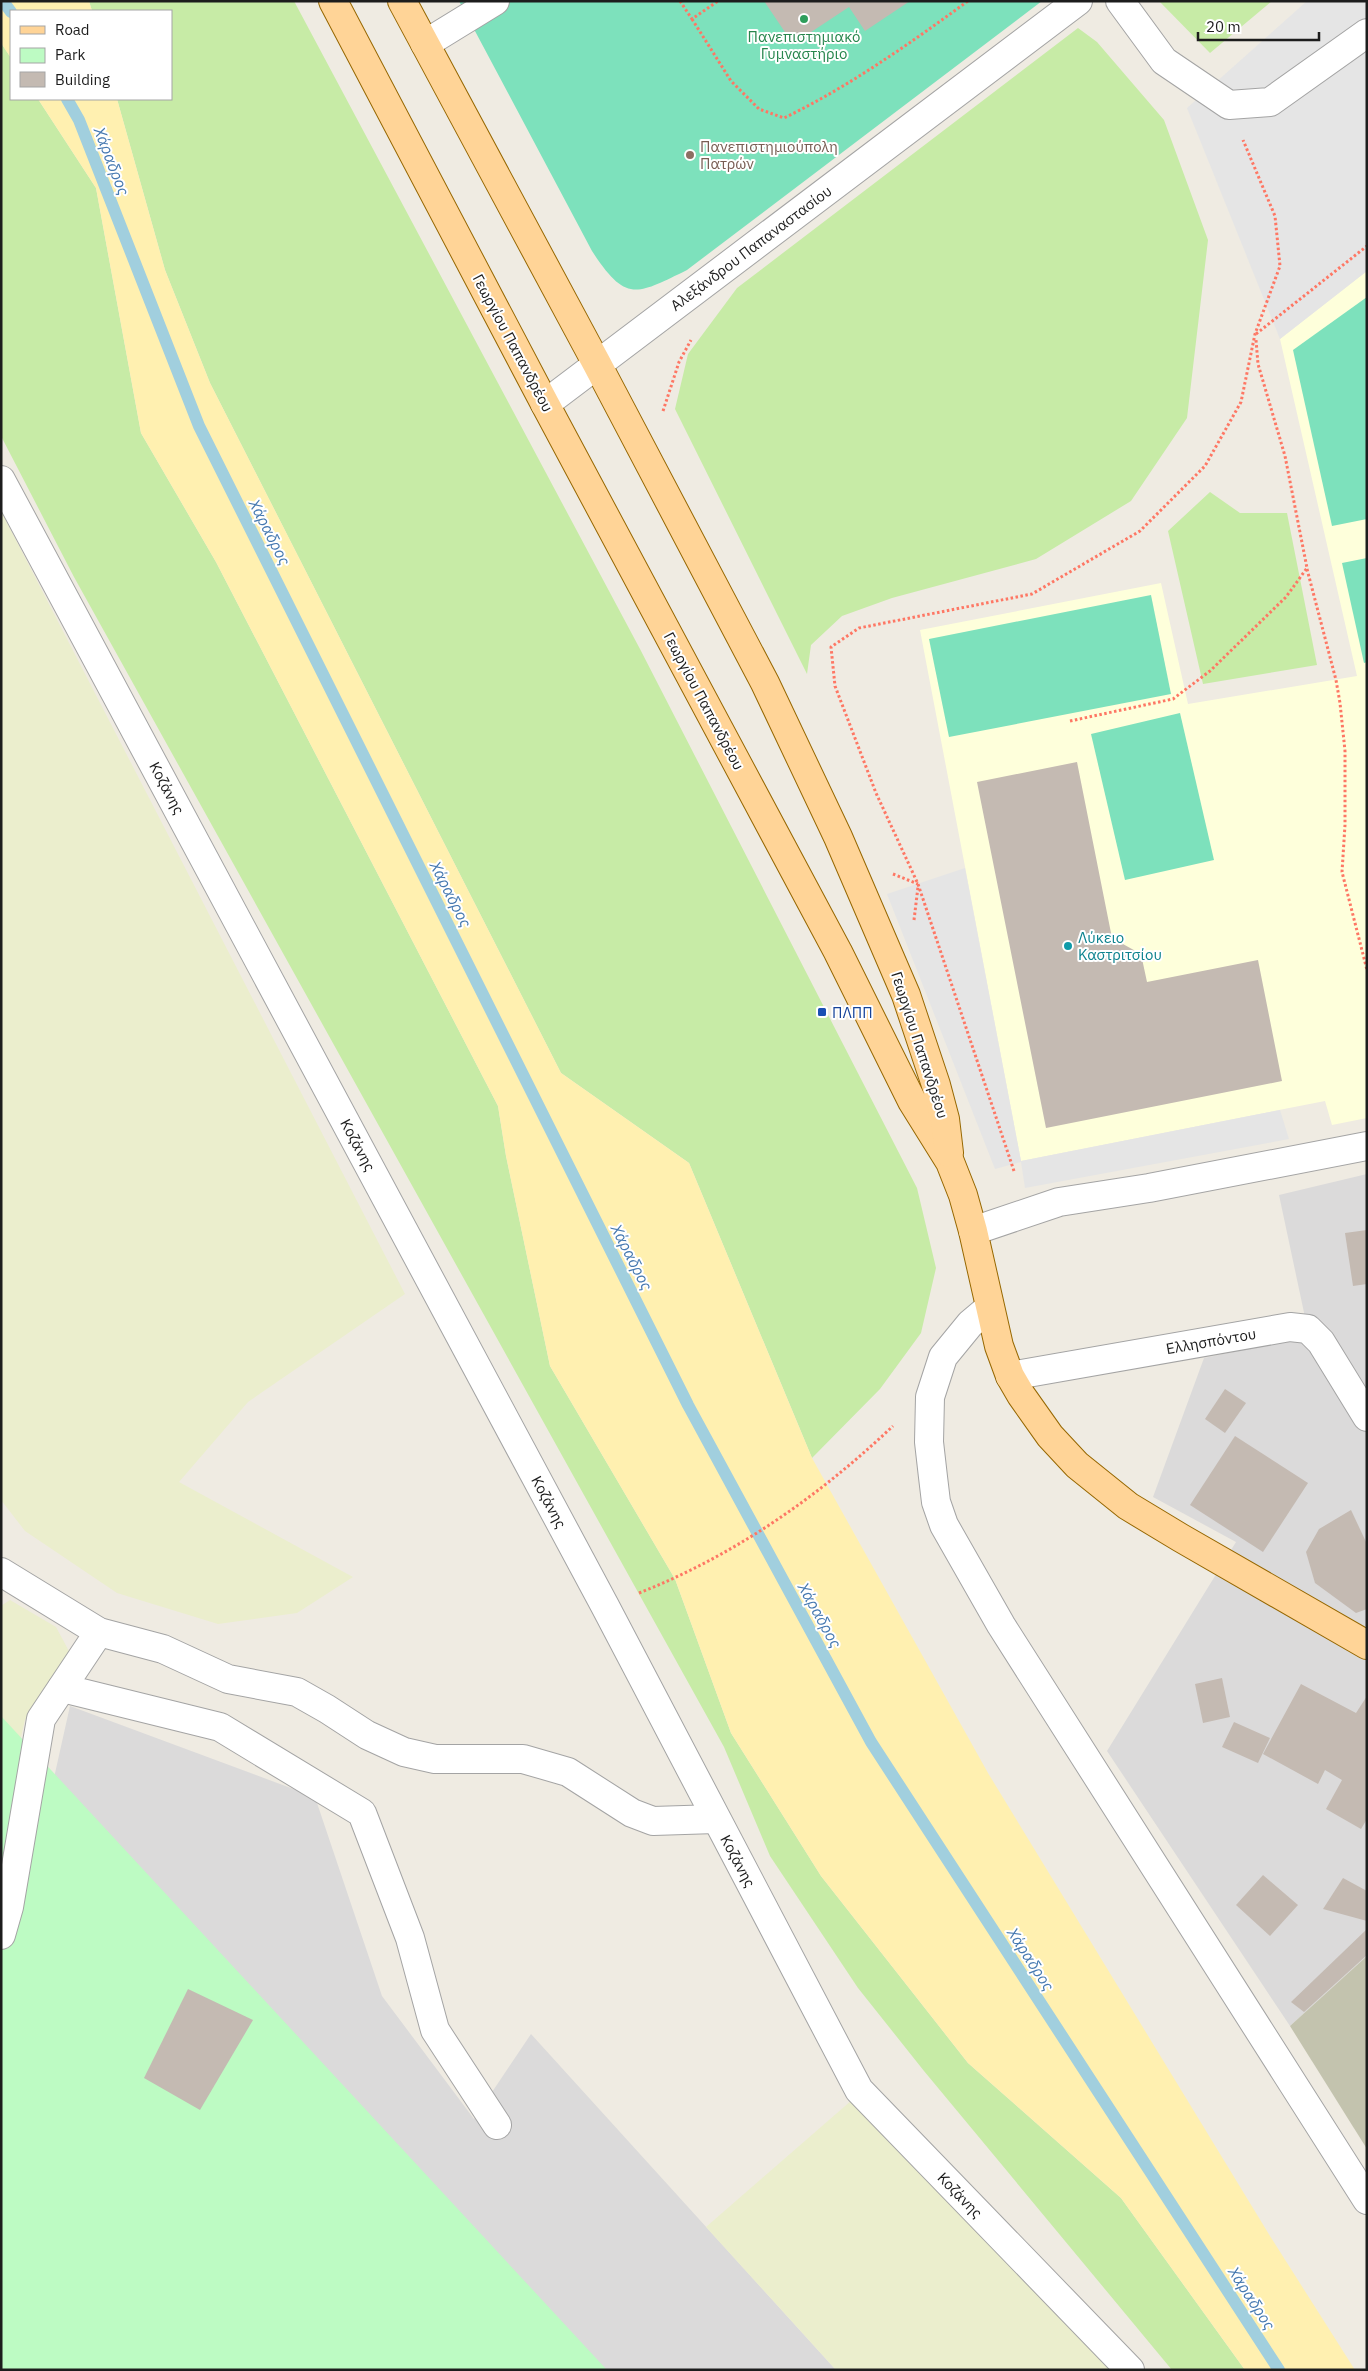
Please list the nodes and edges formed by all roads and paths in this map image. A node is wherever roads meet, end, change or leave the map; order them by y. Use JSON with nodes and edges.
{"nodes":[{"id":1,"x":333,"y":1,"type":"edge"},
{"id":2,"x":402,"y":1,"type":"edge"},
{"id":3,"x":495,"y":1,"type":"edge"},
{"id":4,"x":680,"y":1,"type":"edge"},
{"id":5,"x":718,"y":1,"type":"edge"},
{"id":6,"x":968,"y":1,"type":"edge"},
{"id":7,"x":1078,"y":1,"type":"edge"},
{"id":8,"x":1120,"y":1,"type":"edge"},
{"id":9,"x":692,"y":19,"type":"junction"},
{"id":10,"x":1367,"y":33,"type":"edge"},
{"id":11,"x":425,"y":44,"type":"junction"},
{"id":12,"x":1229,"y":105,"type":"junction"},
{"id":13,"x":1367,"y":246,"type":"edge"},
{"id":14,"x":1255,"y":334,"type":"junction"},
{"id":15,"x":597,"y":364,"type":"junction"},
{"id":16,"x":545,"y":404,"type":"junction"},
{"id":17,"x":1,"y":480,"type":"edge"},
{"id":18,"x":1307,"y":568,"type":"junction"},
{"id":19,"x":1070,"y":720,"type":"dead end"},
{"id":20,"x":1367,"y":970,"type":"edge"},
{"id":21,"x":1367,"y":1146,"type":"edge"},
{"id":22,"x":950,"y":1162,"type":"junction"},
{"id":23,"x":1014,"y":1171,"type":"dead end"},
{"id":24,"x":973,"y":1231,"type":"junction"},
{"id":25,"x":989,"y":1308,"type":"junction"},
{"id":26,"x":1010,"y":1376,"type":"junction"},
{"id":27,"x":1367,"y":1417,"type":"edge"},
{"id":28,"x":900,"y":1420,"type":"dead end"},
{"id":29,"x":1,"y":1572,"type":"edge"},
{"id":30,"x":605,"y":1606,"type":"junction"},
{"id":31,"x":99,"y":1632,"type":"junction"},
{"id":32,"x":1367,"y":1645,"type":"edge"},
{"id":33,"x":62,"y":1688,"type":"junction"},
{"id":34,"x":716,"y":1819,"type":"junction"},
{"id":35,"x":1,"y":1935,"type":"edge"},
{"id":36,"x":497,"y":2125,"type":"dead end"},
{"id":37,"x":1367,"y":2200,"type":"edge"},
{"id":38,"x":1130,"y":2370,"type":"edge"}],
"edges":[{"from":1,"to":16,"type":"main road","name":"Γεωργίου Παπανδρέου"},
{"from":2,"to":11,"type":"main road","name":"Γεωργίου Παπανδρέου"},
{"from":3,"to":11,"type":"street"},
{"from":4,"to":9,"type":"path"},
{"from":5,"to":9,"type":"path"},
{"from":6,"to":9,"type":"path"},
{"from":7,"to":15,"type":"street","name":"Αλεξάνδρου Παπαναστασίου"},
{"from":8,"to":12,"type":"street"},
{"from":10,"to":12,"type":"street"},
{"from":11,"to":15,"type":"main road","name":"Γεωργίου Παπανδρέου"},
{"from":12,"to":14,"type":"path"},
{"from":13,"to":14,"type":"path"},
{"from":14,"to":18,"type":"path"},
{"from":14,"to":23,"type":"path"},
{"from":15,"to":16,"type":"street","name":"Αλεξάνδρου Παπαναστασίου"},
{"from":15,"to":22,"type":"main road","name":"Γεωργίου Παπανδρέου"},
{"from":16,"to":22,"type":"main road","name":"Γεωργίου Παπανδρέου"},
{"from":17,"to":30,"type":"street","name":"Κοζάνης"},
{"from":18,"to":19,"type":"path"},
{"from":18,"to":20,"type":"path"},
{"from":21,"to":24,"type":"street"},
{"from":22,"to":24,"type":"main road"},
{"from":24,"to":25,"type":"main road"},
{"from":25,"to":26,"type":"main road"},
{"from":25,"to":37,"type":"street"},
{"from":26,"to":27,"type":"street","name":"Ελλησπόντου"},
{"from":26,"to":32,"type":"main road"},
{"from":28,"to":30,"type":"path"},
{"from":29,"to":31,"type":"street"},
{"from":30,"to":34,"type":"street","name":"Κοζάνης"},
{"from":31,"to":33,"type":"street"},
{"from":31,"to":34,"type":"street"},
{"from":33,"to":35,"type":"street"},
{"from":33,"to":36,"type":"street"},
{"from":34,"to":38,"type":"street","name":"Κοζάνης"}]}
